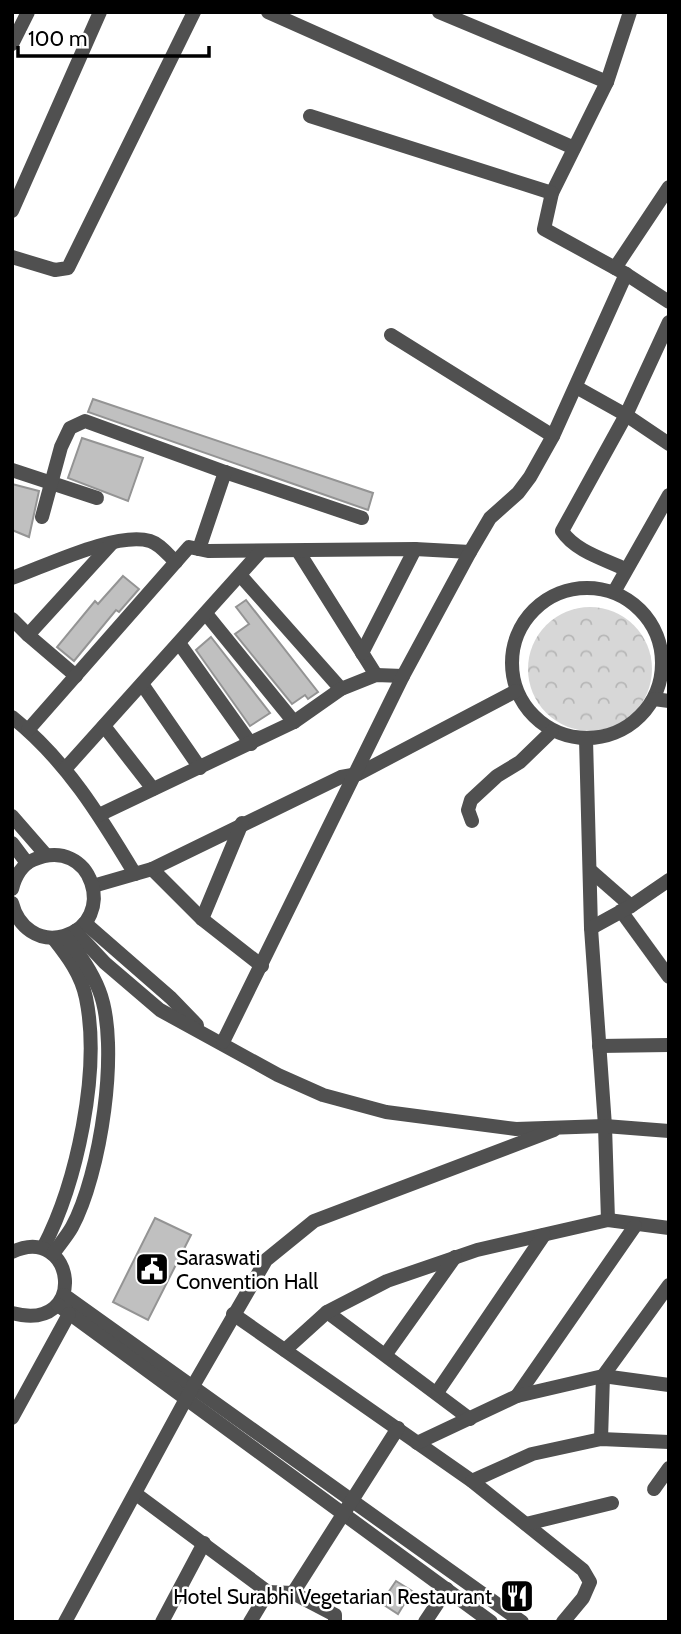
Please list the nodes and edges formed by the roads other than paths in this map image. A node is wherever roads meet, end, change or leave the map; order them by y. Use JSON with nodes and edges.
{"nodes":[{"id":1,"x":27,"y":12,"type":"edge"},
{"id":2,"x":100,"y":12,"type":"edge"},
{"id":3,"x":194,"y":12,"type":"edge"},
{"id":4,"x":268,"y":12,"type":"edge"},
{"id":5,"x":439,"y":12,"type":"edge"},
{"id":6,"x":630,"y":12,"type":"edge"},
{"id":7,"x":12,"y":44,"type":"edge"},
{"id":8,"x":607,"y":82,"type":"junction"},
{"id":9,"x":310,"y":116,"type":"dead end"},
{"id":10,"x":574,"y":148,"type":"junction"},
{"id":11,"x":669,"y":187,"type":"edge"},
{"id":12,"x":552,"y":193,"type":"junction"},
{"id":13,"x":12,"y":211,"type":"edge"},
{"id":14,"x":12,"y":257,"type":"edge"},
{"id":15,"x":621,"y":271,"type":"junction"},
{"id":16,"x":669,"y":302,"type":"edge"},
{"id":17,"x":669,"y":322,"type":"edge"},
{"id":18,"x":391,"y":335,"type":"dead end"},
{"id":19,"x":576,"y":387,"type":"junction"},
{"id":20,"x":626,"y":415,"type":"junction"},
{"id":21,"x":553,"y":436,"type":"junction"},
{"id":22,"x":669,"y":444,"type":"edge"},
{"id":23,"x":12,"y":470,"type":"edge"},
{"id":24,"x":225,"y":472,"type":"junction"},
{"id":25,"x":52,"y":485,"type":"junction"},
{"id":26,"x":669,"y":495,"type":"edge"},
{"id":27,"x":97,"y":498,"type":"dead end"},
{"id":28,"x":42,"y":517,"type":"dead end"},
{"id":29,"x":362,"y":518,"type":"dead end"},
{"id":30,"x":112,"y":543,"type":"junction"},
{"id":31,"x":199,"y":549,"type":"junction"},
{"id":32,"x":415,"y":549,"type":"junction"},
{"id":33,"x":261,"y":551,"type":"junction"},
{"id":34,"x":298,"y":551,"type":"junction"},
{"id":35,"x":470,"y":552,"type":"junction"},
{"id":36,"x":176,"y":562,"type":"junction"},
{"id":37,"x":625,"y":569,"type":"junction"},
{"id":38,"x":240,"y":575,"type":"junction"},
{"id":39,"x":12,"y":578,"type":"edge"},
{"id":40,"x":614,"y":592,"type":"junction"},
{"id":41,"x":207,"y":614,"type":"junction"},
{"id":42,"x":12,"y":619,"type":"edge"},
{"id":43,"x":28,"y":635,"type":"junction"},
{"id":44,"x":179,"y":643,"type":"junction"},
{"id":45,"x":362,"y":653,"type":"junction"},
{"id":46,"x":376,"y":675,"type":"junction"},
{"id":47,"x":76,"y":676,"type":"junction"},
{"id":48,"x":403,"y":676,"type":"junction"},
{"id":49,"x":142,"y":684,"type":"junction"},
{"id":50,"x":341,"y":689,"type":"junction"},
{"id":51,"x":516,"y":691,"type":"junction"},
{"id":52,"x":661,"y":700,"type":"edge"},
{"id":53,"x":294,"y":722,"type":"junction"},
{"id":54,"x":18,"y":726,"type":"edge"},
{"id":55,"x":104,"y":726,"type":"junction"},
{"id":56,"x":552,"y":731,"type":"junction"},
{"id":57,"x":586,"y":739,"type":"junction"},
{"id":58,"x":251,"y":744,"type":"junction"},
{"id":59,"x":200,"y":768,"type":"junction"},
{"id":60,"x":65,"y":769,"type":"junction"},
{"id":61,"x":358,"y":774,"type":"junction"},
{"id":62,"x":153,"y":789,"type":"junction"},
{"id":63,"x":99,"y":815,"type":"junction"},
{"id":64,"x":12,"y":816,"type":"edge"},
{"id":65,"x":472,"y":821,"type":"dead end"},
{"id":66,"x":242,"y":823,"type":"junction"},
{"id":67,"x":12,"y":843,"type":"edge"},
{"id":68,"x":46,"y":855,"type":"junction"},
{"id":69,"x":27,"y":863,"type":"junction"},
{"id":70,"x":152,"y":869,"type":"junction"},
{"id":71,"x":590,"y":872,"type":"junction"},
{"id":72,"x":135,"y":874,"type":"junction"},
{"id":73,"x":667,"y":884,"type":"edge"},
{"id":74,"x":93,"y":886,"type":"junction"},
{"id":75,"x":12,"y":889,"type":"edge"},
{"id":76,"x":12,"y":903,"type":"edge"},
{"id":77,"x":626,"y":908,"type":"junction"},
{"id":78,"x":202,"y":919,"type":"junction"},
{"id":79,"x":17,"y":926,"type":"edge"},
{"id":80,"x":591,"y":928,"type":"junction"},
{"id":81,"x":70,"y":932,"type":"junction"},
{"id":82,"x":262,"y":966,"type":"junction"},
{"id":83,"x":669,"y":977,"type":"edge"},
{"id":84,"x":223,"y":1042,"type":"junction"},
{"id":85,"x":669,"y":1045,"type":"edge"},
{"id":86,"x":599,"y":1046,"type":"junction"},
{"id":87,"x":605,"y":1126,"type":"junction"},
{"id":88,"x":554,"y":1130,"type":"junction"},
{"id":89,"x":669,"y":1131,"type":"edge"},
{"id":90,"x":608,"y":1220,"type":"junction"},
{"id":91,"x":635,"y":1226,"type":"junction"},
{"id":92,"x":669,"y":1228,"type":"edge"},
{"id":93,"x":544,"y":1235,"type":"junction"},
{"id":94,"x":48,"y":1251,"type":"junction"},
{"id":95,"x":12,"y":1252,"type":"edge"},
{"id":96,"x":455,"y":1257,"type":"junction"},
{"id":97,"x":669,"y":1285,"type":"edge"},
{"id":98,"x":64,"y":1305,"type":"junction"},
{"id":99,"x":327,"y":1312,"type":"junction"},
{"id":100,"x":12,"y":1314,"type":"edge"},
{"id":101,"x":233,"y":1314,"type":"junction"},
{"id":102,"x":285,"y":1350,"type":"junction"},
{"id":103,"x":386,"y":1354,"type":"junction"},
{"id":104,"x":603,"y":1376,"type":"junction"},
{"id":105,"x":667,"y":1381,"type":"edge"},
{"id":106,"x":193,"y":1386,"type":"junction"},
{"id":107,"x":438,"y":1391,"type":"junction"},
{"id":108,"x":517,"y":1396,"type":"junction"},
{"id":109,"x":185,"y":1401,"type":"junction"},
{"id":110,"x":12,"y":1418,"type":"edge"},
{"id":111,"x":470,"y":1419,"type":"junction"},
{"id":112,"x":398,"y":1428,"type":"junction"},
{"id":113,"x":601,"y":1439,"type":"junction"},
{"id":114,"x":669,"y":1442,"type":"edge"},
{"id":115,"x":417,"y":1443,"type":"junction"},
{"id":116,"x":669,"y":1468,"type":"edge"},
{"id":117,"x":472,"y":1481,"type":"junction"},
{"id":118,"x":654,"y":1489,"type":"dead end"},
{"id":119,"x":136,"y":1494,"type":"junction"},
{"id":120,"x":612,"y":1503,"type":"dead end"},
{"id":121,"x":347,"y":1506,"type":"junction"},
{"id":122,"x":526,"y":1524,"type":"junction"},
{"id":123,"x":204,"y":1543,"type":"junction"},
{"id":124,"x":447,"y":1590,"type":"junction"},
{"id":125,"x":268,"y":1592,"type":"junction"},
{"id":126,"x":293,"y":1593,"type":"junction"},
{"id":127,"x":65,"y":1622,"type":"edge"},
{"id":128,"x":162,"y":1622,"type":"edge"},
{"id":129,"x":250,"y":1622,"type":"edge"},
{"id":130,"x":335,"y":1622,"type":"edge"},
{"id":131,"x":425,"y":1622,"type":"edge"},
{"id":132,"x":491,"y":1622,"type":"edge"},
{"id":133,"x":522,"y":1622,"type":"edge"},
{"id":134,"x":563,"y":1622,"type":"edge"}],
"edges":[{"from":1,"to":7,"type":"street"},
{"from":2,"to":13,"type":"street"},
{"from":3,"to":14,"type":"street"},
{"from":4,"to":10,"type":"street"},
{"from":5,"to":8,"type":"street"},
{"from":6,"to":8,"type":"street"},
{"from":8,"to":10,"type":"street"},
{"from":9,"to":12,"type":"street"},
{"from":10,"to":12,"type":"street"},
{"from":11,"to":15,"type":"street"},
{"from":12,"to":15,"type":"street"},
{"from":15,"to":16,"type":"street"},
{"from":15,"to":19,"type":"street"},
{"from":17,"to":20,"type":"street"},
{"from":18,"to":21,"type":"street"},
{"from":19,"to":20,"type":"street"},
{"from":19,"to":21,"type":"street"},
{"from":20,"to":22,"type":"street"},
{"from":20,"to":37,"type":"street"},
{"from":21,"to":35,"type":"street"},
{"from":23,"to":25,"type":"street"},
{"from":24,"to":25,"type":"street"},
{"from":24,"to":29,"type":"street"},
{"from":24,"to":31,"type":"street"},
{"from":25,"to":27,"type":"street"},
{"from":25,"to":28,"type":"street"},
{"from":26,"to":37,"type":"street"},
{"from":30,"to":36,"type":"street"},
{"from":30,"to":39,"type":"street"},
{"from":30,"to":43,"type":"street"},
{"from":31,"to":33,"type":"street"},
{"from":31,"to":36,"type":"street"},
{"from":32,"to":34,"type":"street"},
{"from":32,"to":35,"type":"street"},
{"from":32,"to":45,"type":"street"},
{"from":33,"to":34,"type":"street"},
{"from":33,"to":38,"type":"street"},
{"from":34,"to":45,"type":"street"},
{"from":35,"to":48,"type":"street"},
{"from":36,"to":47,"type":"street"},
{"from":37,"to":40,"type":"street"},
{"from":38,"to":41,"type":"street"},
{"from":38,"to":50,"type":"street"},
{"from":40,"to":51,"type":"street"},
{"from":40,"to":52,"type":"street"},
{"from":41,"to":44,"type":"street"},
{"from":41,"to":53,"type":"street"},
{"from":42,"to":43,"type":"street"},
{"from":43,"to":47,"type":"street"},
{"from":44,"to":49,"type":"street"},
{"from":44,"to":58,"type":"street"},
{"from":45,"to":46,"type":"street"},
{"from":46,"to":48,"type":"street"},
{"from":46,"to":50,"type":"street"},
{"from":47,"to":54,"type":"street"},
{"from":48,"to":61,"type":"street"},
{"from":49,"to":55,"type":"street"},
{"from":49,"to":59,"type":"street"},
{"from":50,"to":53,"type":"street"},
{"from":51,"to":56,"type":"street"},
{"from":51,"to":61,"type":"street"},
{"from":52,"to":57,"type":"street"},
{"from":53,"to":58,"type":"street"},
{"from":54,"to":60,"type":"street"},
{"from":55,"to":60,"type":"street"},
{"from":55,"to":62,"type":"street"},
{"from":56,"to":57,"type":"street"},
{"from":56,"to":65,"type":"street"},
{"from":57,"to":71,"type":"street"},
{"from":58,"to":59,"type":"street"},
{"from":59,"to":62,"type":"street"},
{"from":60,"to":63,"type":"street"},
{"from":61,"to":66,"type":"street"},
{"from":61,"to":82,"type":"street"},
{"from":62,"to":63,"type":"street"},
{"from":63,"to":72,"type":"street"},
{"from":64,"to":68,"type":"street"},
{"from":66,"to":70,"type":"street"},
{"from":66,"to":78,"type":"street"},
{"from":67,"to":69,"type":"street"},
{"from":68,"to":69,"type":"street"},
{"from":68,"to":74,"type":"street"},
{"from":69,"to":75,"type":"street"},
{"from":70,"to":72,"type":"street"},
{"from":70,"to":78,"type":"street"},
{"from":71,"to":77,"type":"street"},
{"from":71,"to":80,"type":"street"},
{"from":72,"to":74,"type":"street"},
{"from":73,"to":77,"type":"street"},
{"from":74,"to":81,"type":"street"},
{"from":76,"to":79,"type":"street"},
{"from":77,"to":80,"type":"street"},
{"from":77,"to":83,"type":"street"},
{"from":78,"to":82,"type":"street"},
{"from":79,"to":81,"type":"street"},
{"from":80,"to":86,"type":"street"},
{"from":81,"to":84,"type":"street"},
{"from":81,"to":94,"type":"street"},
{"from":82,"to":84,"type":"street"},
{"from":84,"to":88,"type":"street"},
{"from":85,"to":86,"type":"street"},
{"from":86,"to":87,"type":"street"},
{"from":87,"to":88,"type":"street"},
{"from":87,"to":89,"type":"street"},
{"from":87,"to":90,"type":"street"},
{"from":88,"to":101,"type":"street"},
{"from":90,"to":91,"type":"street"},
{"from":90,"to":93,"type":"street"},
{"from":91,"to":92,"type":"street"},
{"from":91,"to":108,"type":"street"},
{"from":93,"to":96,"type":"street"},
{"from":93,"to":107,"type":"street"},
{"from":94,"to":95,"type":"street"},
{"from":94,"to":98,"type":"street"},
{"from":96,"to":99,"type":"street"},
{"from":96,"to":103,"type":"street"},
{"from":97,"to":104,"type":"street"},
{"from":98,"to":100,"type":"street"},
{"from":98,"to":106,"type":"street"},
{"from":98,"to":109,"type":"street"},
{"from":98,"to":110,"type":"street"},
{"from":99,"to":102,"type":"street"},
{"from":99,"to":103,"type":"street"},
{"from":101,"to":102,"type":"street"},
{"from":101,"to":106,"type":"street"},
{"from":102,"to":112,"type":"street"},
{"from":103,"to":107,"type":"street"},
{"from":104,"to":105,"type":"street"},
{"from":104,"to":108,"type":"street"},
{"from":104,"to":113,"type":"street"},
{"from":106,"to":109,"type":"street"},
{"from":106,"to":121,"type":"street"},
{"from":107,"to":111,"type":"street"},
{"from":108,"to":111,"type":"street"},
{"from":109,"to":119,"type":"street"},
{"from":109,"to":121,"type":"street"},
{"from":111,"to":115,"type":"street"},
{"from":112,"to":115,"type":"street"},
{"from":112,"to":121,"type":"street"},
{"from":113,"to":114,"type":"street"},
{"from":113,"to":117,"type":"street"},
{"from":115,"to":117,"type":"street"},
{"from":116,"to":118,"type":"street"},
{"from":117,"to":122,"type":"street"},
{"from":119,"to":123,"type":"street"},
{"from":119,"to":127,"type":"street"},
{"from":120,"to":122,"type":"street"},
{"from":121,"to":124,"type":"street"},
{"from":121,"to":126,"type":"street"},
{"from":121,"to":133,"type":"street"},
{"from":122,"to":134,"type":"street"},
{"from":123,"to":125,"type":"street"},
{"from":123,"to":128,"type":"street"},
{"from":124,"to":131,"type":"street"},
{"from":124,"to":132,"type":"street"},
{"from":125,"to":126,"type":"street"},
{"from":125,"to":129,"type":"street"},
{"from":126,"to":130,"type":"street"}]}
